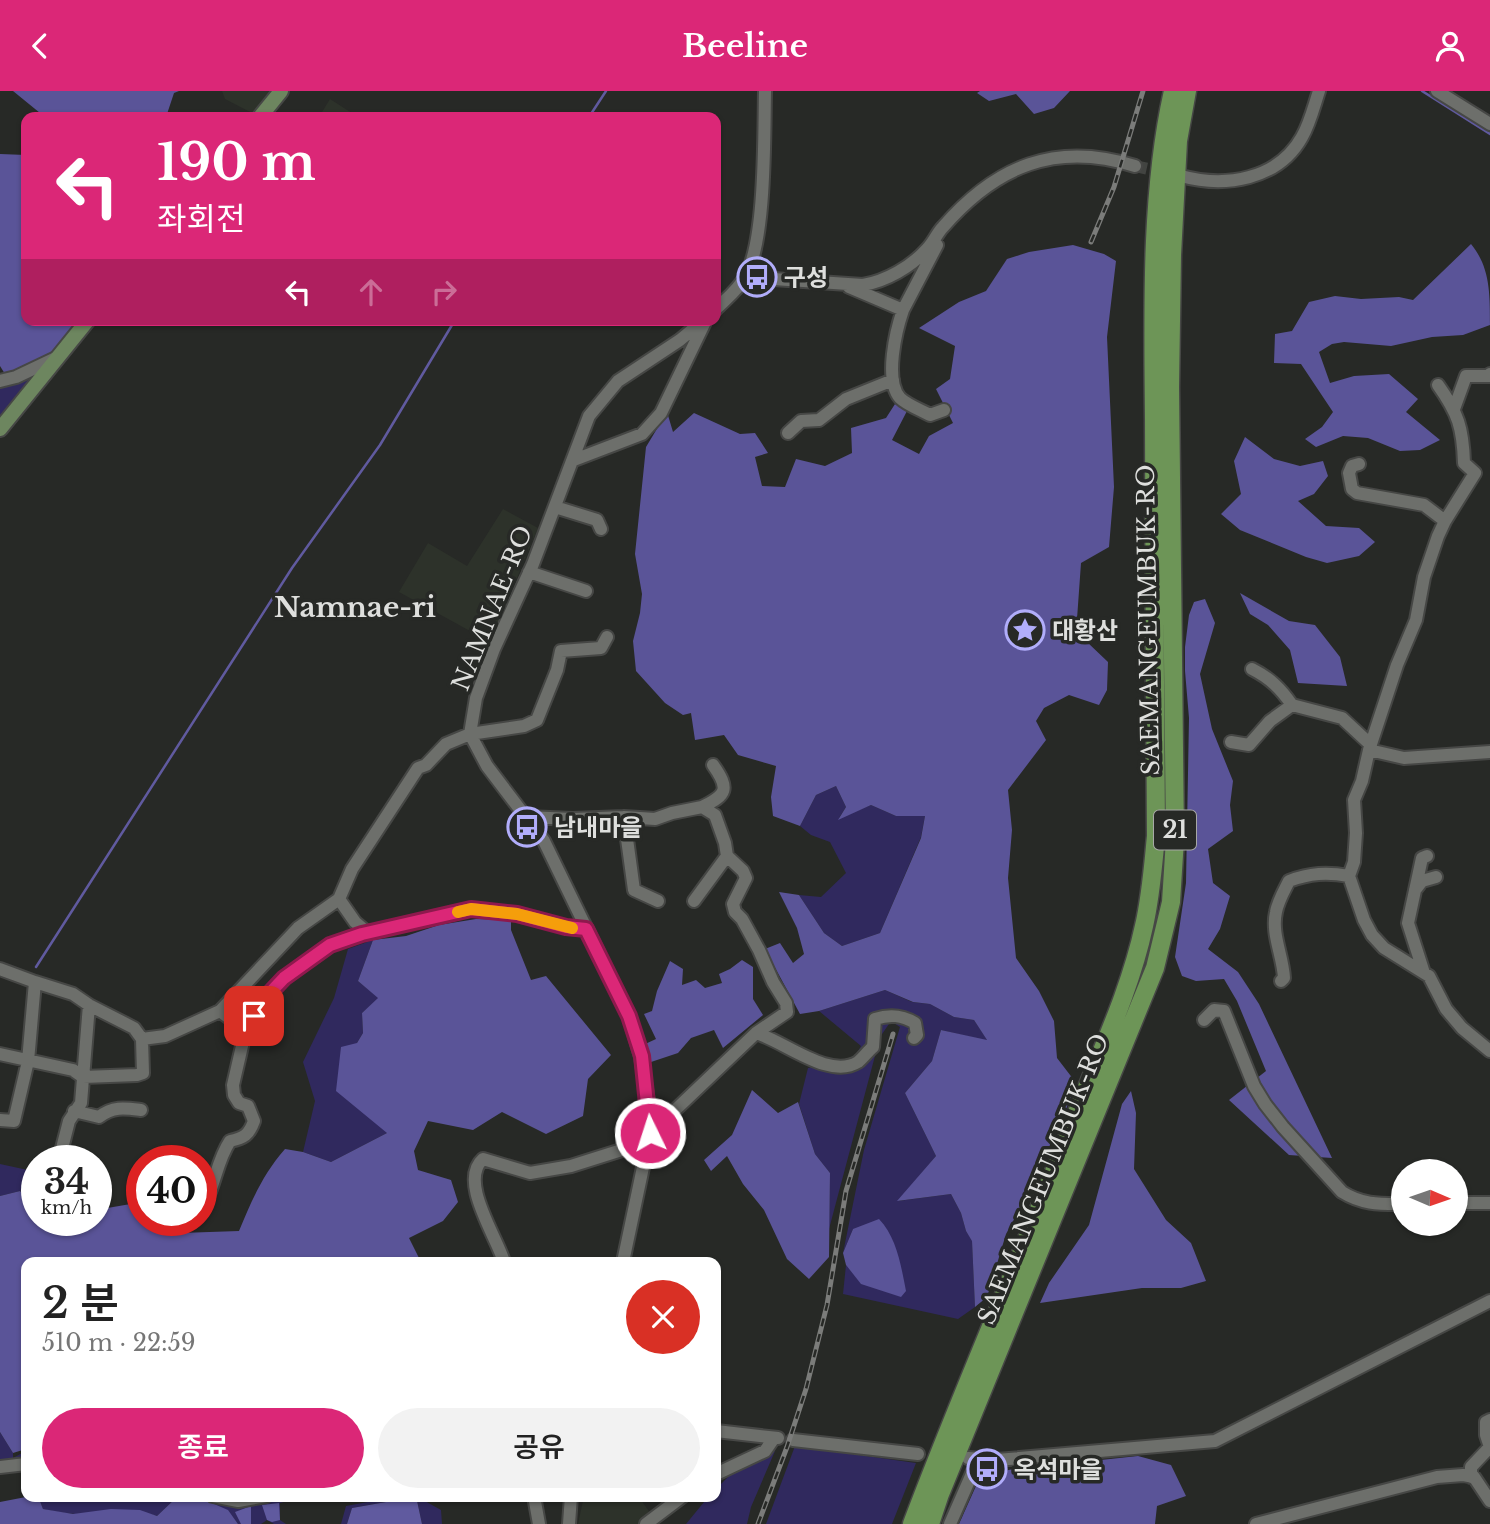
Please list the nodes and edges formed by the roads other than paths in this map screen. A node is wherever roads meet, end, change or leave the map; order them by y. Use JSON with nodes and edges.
{"nodes":[{"id":1,"x":281,"y":91,"type":"edge"},
{"id":2,"x":765,"y":91,"type":"edge"},
{"id":3,"x":1173,"y":91,"type":"edge"},
{"id":4,"x":1187,"y":91,"type":"edge"},
{"id":5,"x":1319,"y":91,"type":"edge"},
{"id":6,"x":1437,"y":91,"type":"edge"},
{"id":7,"x":264,"y":112,"type":"edge"},
{"id":8,"x":1490,"y":124,"type":"edge"},
{"id":9,"x":1135,"y":166,"type":"tunnel mouth"},
{"id":10,"x":1181,"y":176,"type":"tunnel mouth"},
{"id":11,"x":942,"y":228,"type":"junction"},
{"id":12,"x":745,"y":277,"type":"junction"},
{"id":13,"x":838,"y":283,"type":"junction"},
{"id":14,"x":721,"y":303,"type":"edge"},
{"id":15,"x":903,"y":310,"type":"junction"},
{"id":16,"x":83,"y":326,"type":"edge"},
{"id":17,"x":698,"y":326,"type":"edge"},
{"id":18,"x":702,"y":326,"type":"edge"},
{"id":19,"x":56,"y":358,"type":"junction"},
{"id":20,"x":1490,"y":374,"type":"edge"},
{"id":21,"x":893,"y":380,"type":"junction"},
{"id":22,"x":0,"y":381,"type":"edge"},
{"id":23,"x":1437,"y":385,"type":"dead end"},
{"id":24,"x":944,"y":409,"type":"dead end"},
{"id":25,"x":1454,"y":409,"type":"junction"},
{"id":26,"x":0,"y":429,"type":"edge"},
{"id":27,"x":788,"y":433,"type":"dead end"},
{"id":28,"x":574,"y":460,"type":"junction"},
{"id":29,"x":1359,"y":464,"type":"dead end"},
{"id":30,"x":555,"y":507,"type":"junction"},
{"id":31,"x":1445,"y":521,"type":"junction"},
{"id":32,"x":601,"y":529,"type":"dead end"},
{"id":33,"x":529,"y":572,"type":"junction"},
{"id":34,"x":586,"y":591,"type":"dead end"},
{"id":35,"x":607,"y":637,"type":"dead end"},
{"id":36,"x":1252,"y":669,"type":"dead end"},
{"id":37,"x":1292,"y":705,"type":"junction"},
{"id":38,"x":470,"y":734,"type":"junction"},
{"id":39,"x":1231,"y":743,"type":"dead end"},
{"id":40,"x":1370,"y":748,"type":"junction"},
{"id":41,"x":1490,"y":752,"type":"edge"},
{"id":42,"x":713,"y":765,"type":"dead end"},
{"id":43,"x":702,"y":807,"type":"junction"},
{"id":44,"x":527,"y":817,"type":"junction"},
{"id":45,"x":624,"y":817,"type":"junction"},
{"id":46,"x":727,"y":856,"type":"junction"},
{"id":47,"x":1427,"y":856,"type":"dead end"},
{"id":48,"x":1349,"y":876,"type":"junction"},
{"id":49,"x":1436,"y":877,"type":"dead end"},
{"id":50,"x":1413,"y":893,"type":"junction"},
{"id":51,"x":339,"y":899,"type":"junction"},
{"id":52,"x":658,"y":901,"type":"dead end"},
{"id":53,"x":694,"y":901,"type":"dead end"},
{"id":54,"x":586,"y":929,"type":"junction"},
{"id":55,"x":368,"y":933,"type":"junction"},
{"id":56,"x":0,"y":969,"type":"edge"},
{"id":57,"x":1424,"y":973,"type":"junction"},
{"id":58,"x":1281,"y":981,"type":"dead end"},
{"id":59,"x":35,"y":982,"type":"junction"},
{"id":60,"x":89,"y":1005,"type":"junction"},
{"id":61,"x":220,"y":1011,"type":"junction"},
{"id":62,"x":1204,"y":1020,"type":"dead end"},
{"id":63,"x":246,"y":1031,"type":"junction"},
{"id":64,"x":756,"y":1033,"type":"junction"},
{"id":65,"x":914,"y":1038,"type":"dead end"},
{"id":66,"x":142,"y":1039,"type":"junction"},
{"id":67,"x":1490,"y":1051,"type":"edge"},
{"id":68,"x":0,"y":1054,"type":"edge"},
{"id":69,"x":28,"y":1061,"type":"junction"},
{"id":70,"x":83,"y":1077,"type":"junction"},
{"id":71,"x":141,"y":1110,"type":"dead end"},
{"id":72,"x":74,"y":1111,"type":"junction"},
{"id":73,"x":0,"y":1120,"type":"edge"},
{"id":74,"x":648,"y":1138,"type":"junction"},
{"id":75,"x":63,"y":1145,"type":"edge"},
{"id":76,"x":217,"y":1176,"type":"edge"},
{"id":77,"x":1468,"y":1203,"type":"edge"},
{"id":78,"x":1490,"y":1203,"type":"edge"},
{"id":79,"x":1391,"y":1204,"type":"edge"},
{"id":80,"x":502,"y":1257,"type":"edge"},
{"id":81,"x":624,"y":1257,"type":"edge"},
{"id":82,"x":1490,"y":1301,"type":"edge"},
{"id":83,"x":1490,"y":1420,"type":"edge"},
{"id":84,"x":721,"y":1432,"type":"edge"},
{"id":85,"x":783,"y":1438,"type":"junction"},
{"id":86,"x":918,"y":1454,"type":"dead end"},
{"id":87,"x":937,"y":1459,"type":"junction"},
{"id":88,"x":21,"y":1465,"type":"edge"},
{"id":89,"x":0,"y":1467,"type":"edge"},
{"id":90,"x":721,"y":1472,"type":"edge"},
{"id":91,"x":1471,"y":1476,"type":"junction"},
{"id":92,"x":1490,"y":1500,"type":"edge"},
{"id":93,"x":535,"y":1502,"type":"edge"},
{"id":94,"x":571,"y":1502,"type":"edge"},
{"id":95,"x":675,"y":1502,"type":"edge"},
{"id":96,"x":538,"y":1524,"type":"edge"},
{"id":97,"x":569,"y":1524,"type":"edge"},
{"id":98,"x":646,"y":1524,"type":"edge"},
{"id":99,"x":906,"y":1524,"type":"edge"},
{"id":100,"x":912,"y":1524,"type":"edge"},
{"id":101,"x":932,"y":1524,"type":"edge"},
{"id":102,"x":950,"y":1524,"type":"edge"},
{"id":103,"x":1256,"y":1524,"type":"edge"}],
"edges":[{"from":1,"to":7,"type":"main road"},
{"from":2,"to":12,"type":"street"},
{"from":3,"to":87,"type":"highway","name":"SAEMANGEUMBUK-RO","number":"21"},
{"from":4,"to":101,"type":"highway","name":"SAEMANGEUMBUK-RO","number":"21"},
{"from":5,"to":10,"type":"street"},
{"from":6,"to":8,"type":"street"},
{"from":9,"to":11,"type":"street"},
{"from":11,"to":13,"type":"street"},
{"from":11,"to":15,"type":"street"},
{"from":12,"to":13,"type":"street"},
{"from":12,"to":14,"type":"street"},
{"from":13,"to":15,"type":"street"},
{"from":15,"to":21,"type":"street"},
{"from":16,"to":19,"type":"main road"},
{"from":17,"to":28,"type":"street","name":"NAMNAE-RO"},
{"from":18,"to":28,"type":"street"},
{"from":19,"to":22,"type":"street"},
{"from":19,"to":26,"type":"main road"},
{"from":20,"to":25,"type":"street"},
{"from":21,"to":24,"type":"street"},
{"from":21,"to":27,"type":"street"},
{"from":23,"to":25,"type":"street"},
{"from":25,"to":31,"type":"street"},
{"from":28,"to":30,"type":"street","name":"NAMNAE-RO"},
{"from":29,"to":31,"type":"street"},
{"from":30,"to":32,"type":"street"},
{"from":30,"to":33,"type":"street","name":"NAMNAE-RO"},
{"from":31,"to":40,"type":"street"},
{"from":33,"to":34,"type":"street"},
{"from":33,"to":38,"type":"street","name":"NAMNAE-RO"},
{"from":35,"to":38,"type":"street"},
{"from":36,"to":37,"type":"street"},
{"from":37,"to":39,"type":"street"},
{"from":37,"to":40,"type":"street"},
{"from":38,"to":44,"type":"street"},
{"from":38,"to":51,"type":"street"},
{"from":40,"to":41,"type":"street"},
{"from":40,"to":48,"type":"street"},
{"from":42,"to":43,"type":"street"},
{"from":43,"to":45,"type":"street"},
{"from":43,"to":46,"type":"street"},
{"from":44,"to":45,"type":"street"},
{"from":44,"to":54,"type":"street"},
{"from":45,"to":52,"type":"street"},
{"from":46,"to":53,"type":"street"},
{"from":46,"to":64,"type":"street"},
{"from":47,"to":50,"type":"street"},
{"from":48,"to":57,"type":"street"},
{"from":48,"to":58,"type":"street"},
{"from":49,"to":50,"type":"street"},
{"from":50,"to":57,"type":"street"},
{"from":51,"to":55,"type":"street"},
{"from":51,"to":61,"type":"street"},
{"from":54,"to":55,"type":"street"},
{"from":54,"to":74,"type":"street"},
{"from":55,"to":63,"type":"street"},
{"from":56,"to":59,"type":"street"},
{"from":57,"to":67,"type":"street"},
{"from":59,"to":60,"type":"street"},
{"from":59,"to":69,"type":"street"},
{"from":60,"to":66,"type":"street"},
{"from":60,"to":70,"type":"street"},
{"from":61,"to":63,"type":"street"},
{"from":61,"to":66,"type":"street"},
{"from":62,"to":79,"type":"street"},
{"from":63,"to":76,"type":"street"},
{"from":64,"to":65,"type":"street"},
{"from":64,"to":74,"type":"street"},
{"from":66,"to":70,"type":"street"},
{"from":68,"to":69,"type":"street"},
{"from":69,"to":70,"type":"street"},
{"from":69,"to":73,"type":"street"},
{"from":70,"to":72,"type":"street"},
{"from":71,"to":72,"type":"street"},
{"from":72,"to":75,"type":"street"},
{"from":74,"to":80,"type":"street"},
{"from":74,"to":81,"type":"street"},
{"from":77,"to":78,"type":"street"},
{"from":82,"to":102,"type":"street"},
{"from":83,"to":91,"type":"street"},
{"from":84,"to":85,"type":"street"},
{"from":85,"to":86,"type":"street"},
{"from":85,"to":90,"type":"street"},
{"from":87,"to":99,"type":"highway"},
{"from":87,"to":100,"type":"highway","name":"SAEMANGEUMBUK-RO","number":"21"},
{"from":88,"to":89,"type":"street"},
{"from":91,"to":92,"type":"street"},
{"from":91,"to":103,"type":"street"},
{"from":93,"to":96,"type":"street"},
{"from":94,"to":97,"type":"street"},
{"from":95,"to":98,"type":"street"}]}
